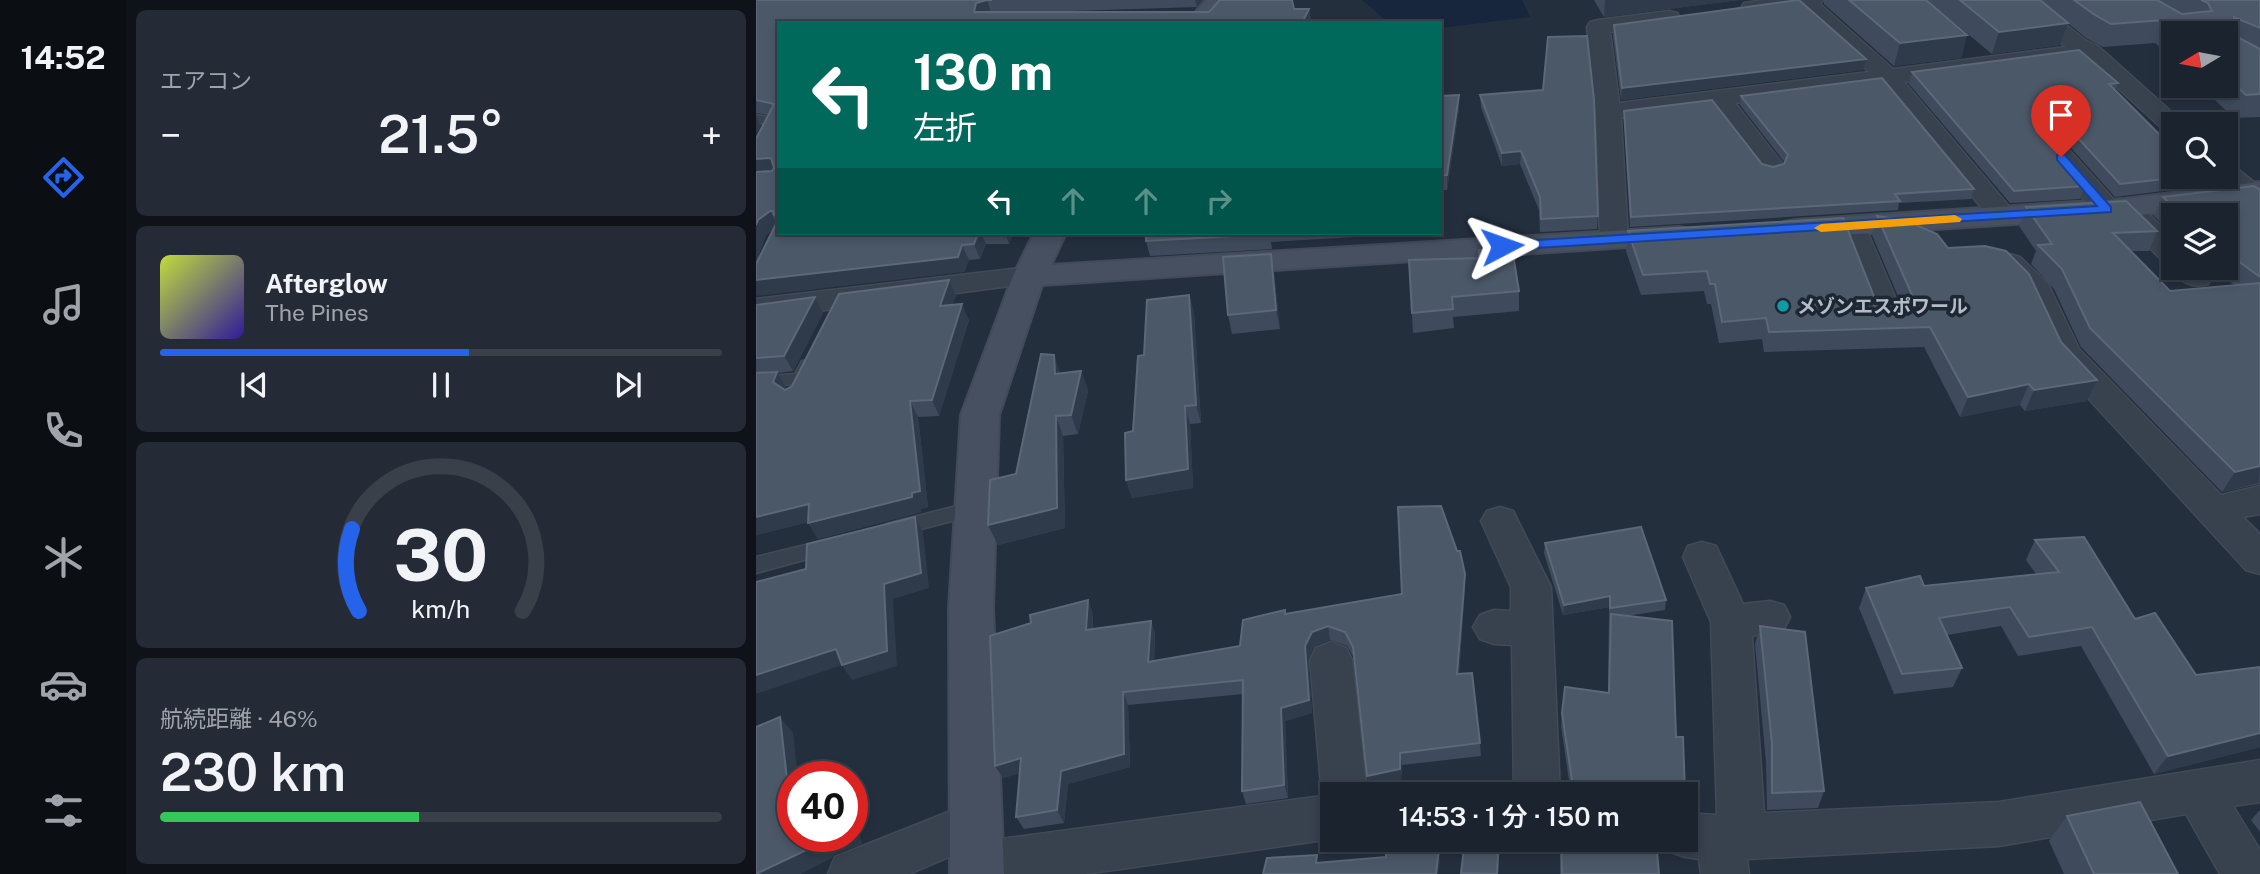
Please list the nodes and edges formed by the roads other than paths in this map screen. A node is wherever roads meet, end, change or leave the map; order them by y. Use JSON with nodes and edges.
{"nodes":[{"id":1,"x":1806,"y":0,"type":"edge"},
{"id":2,"x":2021,"y":0,"type":"edge"},
{"id":3,"x":1735,"y":10,"type":"edge"},
{"id":4,"x":1694,"y":15,"type":"edge"},
{"id":5,"x":1964,"y":45,"type":"edge"},
{"id":6,"x":2090,"y":51,"type":"junction"},
{"id":7,"x":1985,"y":62,"type":"junction"},
{"id":8,"x":1886,"y":75,"type":"junction"},
{"id":9,"x":1717,"y":97,"type":"junction"},
{"id":10,"x":1608,"y":112,"type":"junction"},
{"id":11,"x":2161,"y":114,"type":"edge"},
{"id":12,"x":776,"y":117,"type":"edge"},
{"id":13,"x":756,"y":120,"type":"edge"},
{"id":14,"x":756,"y":151,"type":"edge"},
{"id":15,"x":2061,"y":157,"type":"edge"},
{"id":16,"x":1771,"y":166,"type":"edge"},
{"id":17,"x":2249,"y":189,"type":"edge"},
{"id":18,"x":2115,"y":209,"type":"junction"},
{"id":19,"x":2003,"y":216,"type":"junction"},
{"id":20,"x":1865,"y":225,"type":"junction"},
{"id":21,"x":1759,"y":231,"type":"edge"},
{"id":22,"x":1706,"y":234,"type":"edge"},
{"id":23,"x":1049,"y":235,"type":"edge"},
{"id":24,"x":1614,"y":239,"type":"junction"},
{"id":25,"x":2161,"y":246,"type":"edge"},
{"id":26,"x":1029,"y":276,"type":"junction"},
{"id":27,"x":756,"y":309,"type":"edge"},
{"id":28,"x":1888,"y":318,"type":"edge"},
{"id":29,"x":818,"y":345,"type":"edge"},
{"id":30,"x":802,"y":379,"type":"junction"},
{"id":31,"x":756,"y":382,"type":"edge"},
{"id":32,"x":793,"y":397,"type":"edge"},
{"id":33,"x":2260,"y":500,"type":"edge"},
{"id":34,"x":976,"y":508,"type":"junction"},
{"id":35,"x":2216,"y":510,"type":"junction"},
{"id":36,"x":1500,"y":521,"type":"dead end"},
{"id":37,"x":872,"y":535,"type":"edge"},
{"id":38,"x":846,"y":541,"type":"edge"},
{"id":39,"x":1702,"y":557,"type":"dead end"},
{"id":40,"x":2260,"y":559,"type":"edge"},
{"id":41,"x":756,"y":565,"type":"edge"},
{"id":42,"x":1331,"y":660,"type":"dead end"},
{"id":43,"x":2260,"y":781,"type":"edge"},
{"id":44,"x":1343,"y":782,"type":"edge"},
{"id":45,"x":1536,"y":782,"type":"edge"},
{"id":46,"x":2199,"y":793,"type":"junction"},
{"id":47,"x":1320,"y":818,"type":"edge"},
{"id":48,"x":1718,"y":846,"type":"edge"},
{"id":49,"x":977,"y":854,"type":"edge"},
{"id":50,"x":852,"y":874,"type":"edge"},
{"id":51,"x":2247,"y":874,"type":"edge"}],
"edges":[{"from":1,"to":3,"type":"street"},
{"from":1,"to":8,"type":"street"},
{"from":2,"to":6,"type":"street"},
{"from":4,"to":10,"type":"street"},
{"from":5,"to":7,"type":"street"},
{"from":6,"to":7,"type":"street"},
{"from":6,"to":11,"type":"street"},
{"from":7,"to":8,"type":"street"},
{"from":8,"to":9,"type":"street"},
{"from":8,"to":19,"type":"street"},
{"from":9,"to":10,"type":"street"},
{"from":9,"to":16,"type":"street"},
{"from":10,"to":24,"type":"street"},
{"from":12,"to":13,"type":"lane"},
{"from":12,"to":14,"type":"lane"},
{"from":15,"to":18,"type":"street"},
{"from":17,"to":18,"type":"street"},
{"from":18,"to":19,"type":"street"},
{"from":18,"to":25,"type":"street"},
{"from":19,"to":20,"type":"street"},
{"from":20,"to":21,"type":"street"},
{"from":20,"to":28,"type":"street"},
{"from":20,"to":35,"type":"street"},
{"from":22,"to":24,"type":"street"},
{"from":23,"to":26,"type":"street"},
{"from":24,"to":26,"type":"street"},
{"from":26,"to":27,"type":"street"},
{"from":26,"to":34,"type":"street"},
{"from":29,"to":30,"type":"lane"},
{"from":30,"to":31,"type":"lane"},
{"from":30,"to":32,"type":"lane"},
{"from":33,"to":35,"type":"street"},
{"from":34,"to":37,"type":"lane"},
{"from":34,"to":49,"type":"street"},
{"from":35,"to":40,"type":"street"},
{"from":36,"to":45,"type":"street"},
{"from":38,"to":41,"type":"lane"},
{"from":39,"to":48,"type":"street"},
{"from":42,"to":44,"type":"street"},
{"from":43,"to":46,"type":"street"},
{"from":46,"to":48,"type":"street"},
{"from":46,"to":51,"type":"street"},
{"from":47,"to":49,"type":"street"},
{"from":49,"to":50,"type":"street"}]}
